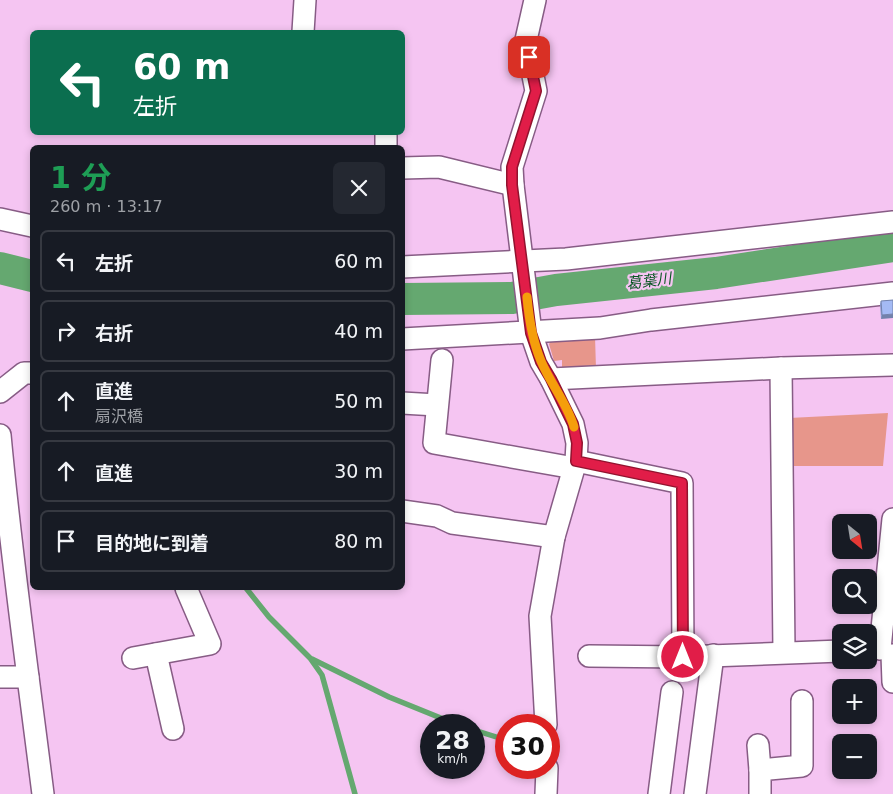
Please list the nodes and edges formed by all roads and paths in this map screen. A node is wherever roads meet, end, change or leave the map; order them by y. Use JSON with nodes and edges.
{"nodes":[{"id":1,"x":304,"y":0,"type":"edge"},
{"id":2,"x":535,"y":0,"type":"edge"},
{"id":3,"x":303,"y":30,"type":"edge"},
{"id":4,"x":405,"y":168,"type":"edge"},
{"id":5,"x":512,"y":185,"type":"junction"},
{"id":6,"x":0,"y":219,"type":"edge"},
{"id":7,"x":893,"y":222,"type":"edge"},
{"id":8,"x":30,"y":226,"type":"edge"},
{"id":9,"x":523,"y":262,"type":"junction"},
{"id":10,"x":405,"y":267,"type":"edge"},
{"id":11,"x":893,"y":293,"type":"edge"},
{"id":12,"x":531,"y":333,"type":"junction"},
{"id":13,"x":405,"y":339,"type":"edge"},
{"id":14,"x":442,"y":360,"type":"dead end"},
{"id":15,"x":893,"y":365,"type":"edge"},
{"id":16,"x":781,"y":368,"type":"junction"},
{"id":17,"x":30,"y":373,"type":"edge"},
{"id":18,"x":551,"y":379,"type":"junction"},
{"id":19,"x":0,"y":392,"type":"edge"},
{"id":20,"x":405,"y":402,"type":"edge"},
{"id":21,"x":437,"y":405,"type":"junction"},
{"id":22,"x":0,"y":437,"type":"edge"},
{"id":23,"x":575,"y":464,"type":"junction"},
{"id":24,"x":3,"y":505,"type":"edge"},
{"id":25,"x":405,"y":511,"type":"edge"},
{"id":26,"x":893,"y":519,"type":"edge"},
{"id":27,"x":554,"y":538,"type":"junction"},
{"id":28,"x":23,"y":555,"type":"edge"},
{"id":29,"x":187,"y":590,"type":"edge"},
{"id":30,"x":832,"y":651,"type":"edge"},
{"id":31,"x":784,"y":652,"type":"junction"},
{"id":32,"x":883,"y":652,"type":"edge"},
{"id":33,"x":156,"y":654,"type":"junction"},
{"id":34,"x":713,"y":655,"type":"junction"},
{"id":35,"x":589,"y":656,"type":"dead end"},
{"id":36,"x":683,"y":657,"type":"junction"},
{"id":37,"x":133,"y":658,"type":"dead end"},
{"id":38,"x":0,"y":677,"type":"edge"},
{"id":39,"x":28,"y":677,"type":"junction"},
{"id":40,"x":893,"y":682,"type":"edge"},
{"id":41,"x":672,"y":692,"type":"dead end"},
{"id":42,"x":802,"y":701,"type":"dead end"},
{"id":43,"x":545,"y":714,"type":"edge"},
{"id":44,"x":173,"y":729,"type":"dead end"},
{"id":45,"x":758,"y":745,"type":"dead end"},
{"id":46,"x":760,"y":770,"type":"junction"},
{"id":47,"x":547,"y":779,"type":"edge"},
{"id":48,"x":43,"y":794,"type":"edge"},
{"id":49,"x":546,"y":794,"type":"edge"},
{"id":50,"x":659,"y":794,"type":"edge"},
{"id":51,"x":695,"y":794,"type":"edge"},
{"id":52,"x":760,"y":794,"type":"edge"}],
"edges":[{"from":1,"to":3,"type":"street"},
{"from":2,"to":5,"type":"street"},
{"from":4,"to":5,"type":"street"},
{"from":5,"to":9,"type":"street"},
{"from":6,"to":8,"type":"street"},
{"from":7,"to":9,"type":"street"},
{"from":9,"to":10,"type":"street"},
{"from":9,"to":12,"type":"street"},
{"from":11,"to":12,"type":"street"},
{"from":12,"to":13,"type":"street"},
{"from":12,"to":18,"type":"street"},
{"from":14,"to":21,"type":"street"},
{"from":15,"to":16,"type":"street"},
{"from":16,"to":18,"type":"street"},
{"from":16,"to":31,"type":"street"},
{"from":17,"to":19,"type":"street"},
{"from":18,"to":23,"type":"street"},
{"from":20,"to":21,"type":"street"},
{"from":21,"to":23,"type":"street"},
{"from":22,"to":24,"type":"street"},
{"from":23,"to":27,"type":"street"},
{"from":23,"to":36,"type":"street"},
{"from":24,"to":28,"type":"street"},
{"from":25,"to":27,"type":"street"},
{"from":26,"to":32,"type":"street"},
{"from":27,"to":43,"type":"street"},
{"from":28,"to":39,"type":"street"},
{"from":29,"to":33,"type":"street"},
{"from":30,"to":31,"type":"street"},
{"from":31,"to":34,"type":"street"},
{"from":32,"to":40,"type":"street"},
{"from":33,"to":37,"type":"street"},
{"from":33,"to":44,"type":"street"},
{"from":34,"to":36,"type":"street"},
{"from":34,"to":51,"type":"street"},
{"from":35,"to":36,"type":"street"},
{"from":38,"to":39,"type":"street"},
{"from":39,"to":48,"type":"street"},
{"from":41,"to":50,"type":"street"},
{"from":42,"to":46,"type":"street"},
{"from":45,"to":46,"type":"street"},
{"from":46,"to":52,"type":"street"},
{"from":47,"to":49,"type":"street"}]}
